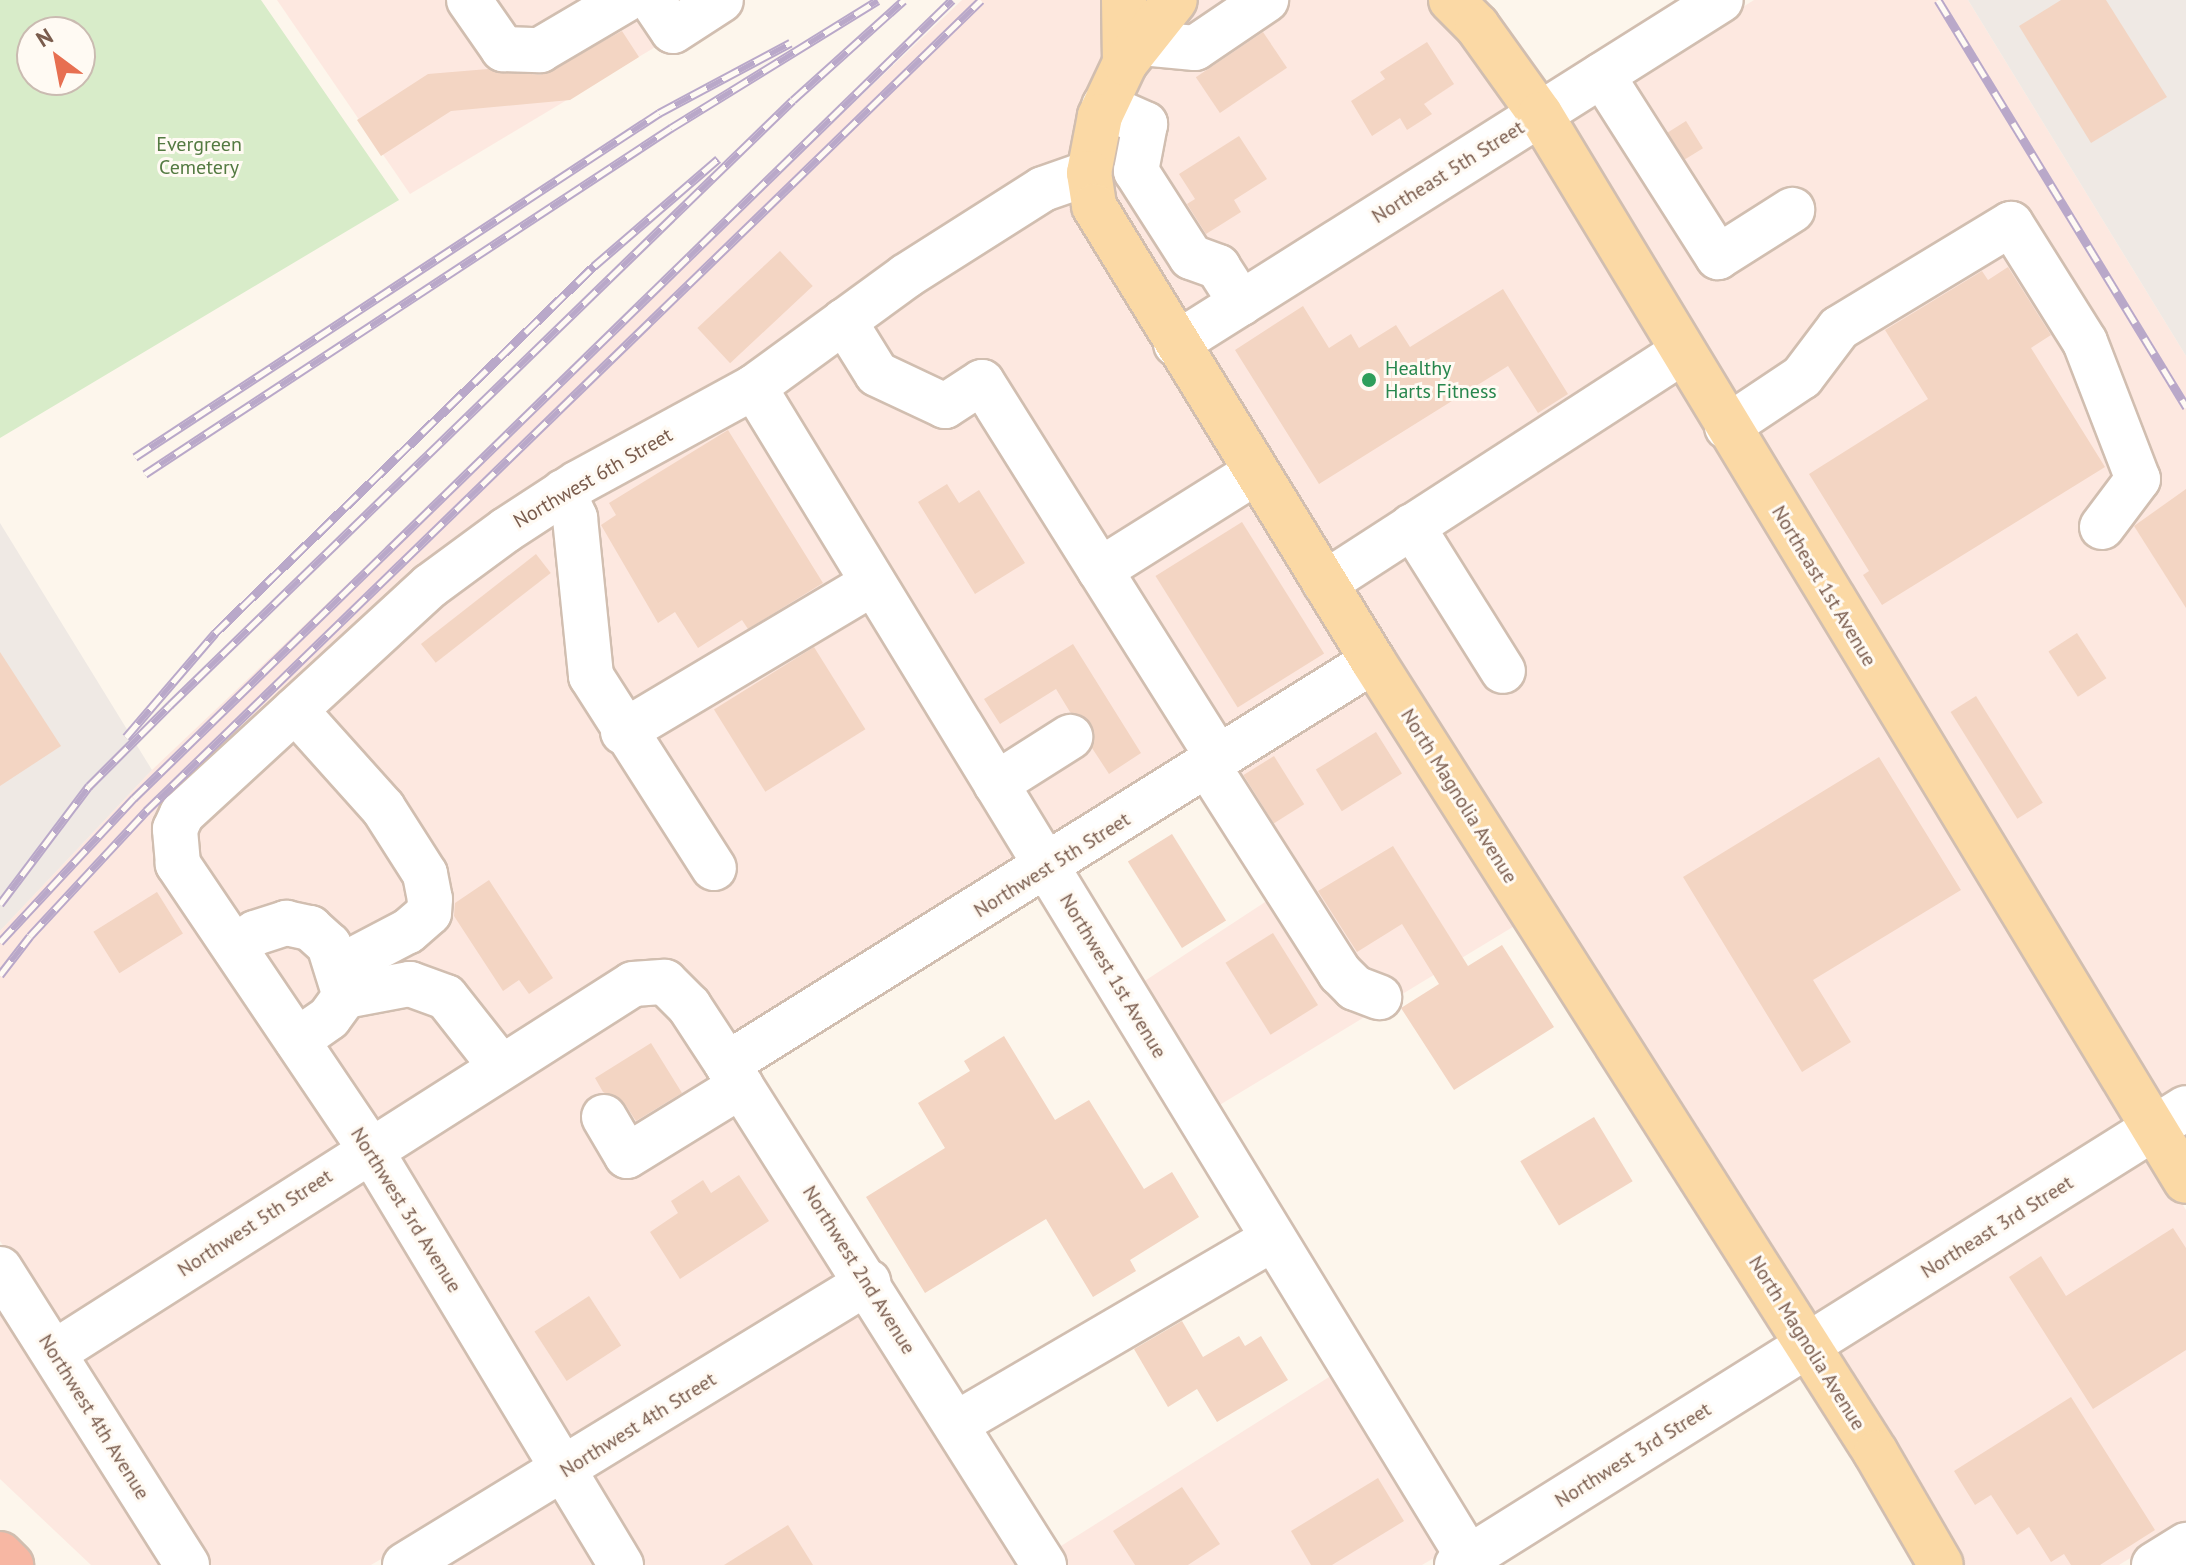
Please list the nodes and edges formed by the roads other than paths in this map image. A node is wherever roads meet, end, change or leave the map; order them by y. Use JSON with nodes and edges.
{"nodes":[{"id":1,"x":469,"y":0,"type":"edge"},
{"id":2,"x":625,"y":0,"type":"edge"},
{"id":3,"x":721,"y":0,"type":"edge"},
{"id":4,"x":1124,"y":0,"type":"edge"},
{"id":5,"x":1175,"y":0,"type":"edge"},
{"id":6,"x":1266,"y":0,"type":"edge"},
{"id":7,"x":1451,"y":0,"type":"edge"},
{"id":8,"x":1698,"y":6,"type":"edge"},
{"id":9,"x":663,"y":16,"type":"edge"},
{"id":10,"x":1133,"y":53,"type":"junction"},
{"id":11,"x":1602,"y":75,"type":"junction"},
{"id":12,"x":1104,"y":106,"type":"junction"},
{"id":13,"x":1540,"y":114,"type":"junction"},
{"id":14,"x":1089,"y":173,"type":"junction"},
{"id":15,"x":1792,"y":210,"type":"dead end"},
{"id":16,"x":1241,"y":303,"type":"junction"},
{"id":17,"x":844,"y":321,"type":"junction"},
{"id":18,"x":1176,"y":344,"type":"junction"},
{"id":19,"x":1682,"y":352,"type":"junction"},
{"id":20,"x":754,"y":387,"type":"junction"},
{"id":21,"x":1727,"y":427,"type":"junction"},
{"id":22,"x":1256,"y":472,"type":"junction"},
{"id":23,"x":563,"y":492,"type":"junction"},
{"id":24,"x":1412,"y":526,"type":"junction"},
{"id":25,"x":2102,"y":527,"type":"dead end"},
{"id":26,"x":1100,"y":570,"type":"junction"},
{"id":27,"x":873,"y":583,"type":"junction"},
{"id":28,"x":1325,"y":583,"type":"junction"},
{"id":29,"x":1373,"y":661,"type":"junction"},
{"id":30,"x":1503,"y":671,"type":"dead end"},
{"id":31,"x":295,"y":710,"type":"junction"},
{"id":32,"x":623,"y":732,"type":"junction"},
{"id":33,"x":1070,"y":737,"type":"dead end"},
{"id":34,"x":1214,"y":763,"type":"junction"},
{"id":35,"x":996,"y":784,"type":"junction"},
{"id":36,"x":178,"y":864,"type":"joint"},
{"id":37,"x":714,"y":868,"type":"dead end"},
{"id":38,"x":1047,"y":869,"type":"junction"},
{"id":39,"x":235,"y":948,"type":"junction"},
{"id":40,"x":342,"y":982,"type":"junction"},
{"id":41,"x":665,"y":982,"type":"joint"},
{"id":42,"x":1379,"y":997,"type":"dead end"},
{"id":43,"x":297,"y":1040,"type":"junction"},
{"id":44,"x":501,"y":1067,"type":"junction"},
{"id":45,"x":734,"y":1075,"type":"junction"},
{"id":46,"x":604,"y":1117,"type":"dead end"},
{"id":47,"x":2170,"y":1118,"type":"edge"},
{"id":48,"x":370,"y":1149,"type":"junction"},
{"id":49,"x":2186,"y":1181,"type":"edge"},
{"id":50,"x":1273,"y":1239,"type":"junction"},
{"id":51,"x":0,"y":1269,"type":"edge"},
{"id":52,"x":868,"y":1282,"type":"junction"},
{"id":53,"x":1809,"y":1346,"type":"junction"},
{"id":54,"x":55,"y":1352,"type":"junction"},
{"id":55,"x":956,"y":1424,"type":"junction"},
{"id":56,"x":566,"y":1471,"type":"junction"},
{"id":57,"x":2186,"y":1545,"type":"edge"},
{"id":58,"x":0,"y":1554,"type":"edge"},
{"id":59,"x":1466,"y":1563,"type":"edge"},
{"id":60,"x":11,"y":1565,"type":"edge"},
{"id":61,"x":187,"y":1565,"type":"edge"},
{"id":62,"x":405,"y":1565,"type":"edge"},
{"id":63,"x":621,"y":1565,"type":"edge"},
{"id":64,"x":1044,"y":1565,"type":"edge"},
{"id":65,"x":1941,"y":1565,"type":"edge"},
{"id":66,"x":2154,"y":1565,"type":"edge"}],
"edges":[{"from":1,"to":2,"type":"street"},
{"from":3,"to":9,"type":"street"},
{"from":4,"to":10,"type":"main road","name":"North Magnolia Avenue"},
{"from":5,"to":10,"type":"main road"},
{"from":6,"to":10,"type":"street"},
{"from":7,"to":13,"type":"main road","name":"Northeast 1st Avenue"},
{"from":8,"to":11,"type":"street","name":"Northeast 5th Street"},
{"from":10,"to":12,"type":"main road","name":"North Magnolia Avenue"},
{"from":11,"to":13,"type":"street","name":"Northeast 5th Street"},
{"from":11,"to":15,"type":"street"},
{"from":12,"to":14,"type":"main road","name":"North Magnolia Avenue"},
{"from":12,"to":16,"type":"street"},
{"from":13,"to":16,"type":"street","name":"Northeast 5th Street"},
{"from":13,"to":19,"type":"main road","name":"Northeast 1st Avenue"},
{"from":14,"to":17,"type":"street","name":"Northwest 6th Street"},
{"from":14,"to":18,"type":"main road","name":"North Magnolia Avenue"},
{"from":16,"to":18,"type":"street","name":"Northeast 5th Street"},
{"from":17,"to":20,"type":"street","name":"Northwest 6th Street"},
{"from":17,"to":26,"type":"street"},
{"from":18,"to":22,"type":"main road","name":"North Magnolia Avenue"},
{"from":19,"to":21,"type":"main road","name":"Northeast 1st Avenue"},
{"from":19,"to":24,"type":"street"},
{"from":20,"to":23,"type":"street","name":"Northwest 6th Street"},
{"from":20,"to":27,"type":"street","name":"Northwest 1st Avenue"},
{"from":21,"to":25,"type":"street"},
{"from":21,"to":47,"type":"main road","name":"Northeast 1st Avenue"},
{"from":22,"to":26,"type":"street"},
{"from":22,"to":28,"type":"main road","name":"North Magnolia Avenue"},
{"from":23,"to":31,"type":"street","name":"Northwest 6th Street"},
{"from":23,"to":32,"type":"street"},
{"from":24,"to":28,"type":"street"},
{"from":24,"to":30,"type":"street"},
{"from":26,"to":34,"type":"street"},
{"from":27,"to":32,"type":"street"},
{"from":27,"to":35,"type":"street","name":"Northwest 1st Avenue"},
{"from":28,"to":29,"type":"main road","name":"North Magnolia Avenue"},
{"from":29,"to":34,"type":"street","name":"Northwest 5th Street"},
{"from":29,"to":53,"type":"main road","name":"North Magnolia Avenue"},
{"from":31,"to":36,"type":"street","name":"Northwest 6th Street"},
{"from":31,"to":40,"type":"street"},
{"from":32,"to":37,"type":"street"},
{"from":33,"to":35,"type":"street"},
{"from":34,"to":38,"type":"street","name":"Northwest 5th Street"},
{"from":34,"to":42,"type":"street"},
{"from":35,"to":38,"type":"street","name":"Northwest 1st Avenue"},
{"from":36,"to":39,"type":"street","name":"Northwest 3rd Avenue"},
{"from":38,"to":45,"type":"street","name":"Northwest 5th Street"},
{"from":38,"to":50,"type":"street","name":"Northwest 1st Avenue"},
{"from":39,"to":40,"type":"street"},
{"from":39,"to":43,"type":"street","name":"Northwest 3rd Avenue"},
{"from":40,"to":43,"type":"street"},
{"from":40,"to":44,"type":"street"},
{"from":41,"to":44,"type":"street","name":"Northwest 5th Street"},
{"from":41,"to":45,"type":"street","name":"Northwest 2nd Avenue"},
{"from":43,"to":48,"type":"street","name":"Northwest 3rd Avenue"},
{"from":44,"to":48,"type":"street","name":"Northwest 5th Street"},
{"from":45,"to":46,"type":"street","name":"Northwest 5th Street"},
{"from":45,"to":52,"type":"street","name":"Northwest 2nd Avenue"},
{"from":47,"to":49,"type":"main road","name":"Northeast 1st Avenue"},
{"from":47,"to":53,"type":"street","name":"Northeast 3rd Street"},
{"from":48,"to":54,"type":"street","name":"Northwest 5th Street"},
{"from":48,"to":56,"type":"street","name":"Northwest 3rd Avenue"},
{"from":50,"to":55,"type":"street"},
{"from":50,"to":59,"type":"street","name":"Northwest 1st Avenue"},
{"from":51,"to":54,"type":"street","name":"Northwest 4th Avenue"},
{"from":52,"to":55,"type":"street","name":"Northwest 2nd Avenue"},
{"from":52,"to":56,"type":"street","name":"Northwest 4th Street"},
{"from":53,"to":59,"type":"street","name":"Northwest 3rd Street"},
{"from":53,"to":65,"type":"main road","name":"North Magnolia Avenue"},
{"from":54,"to":61,"type":"street","name":"Northwest 4th Avenue"},
{"from":55,"to":64,"type":"street","name":"Northwest 2nd Avenue"},
{"from":56,"to":62,"type":"street","name":"Northwest 4th Street"},
{"from":56,"to":63,"type":"street","name":"Northwest 3rd Avenue"},
{"from":57,"to":66,"type":"street"},
{"from":58,"to":60,"type":"highway"}]}
